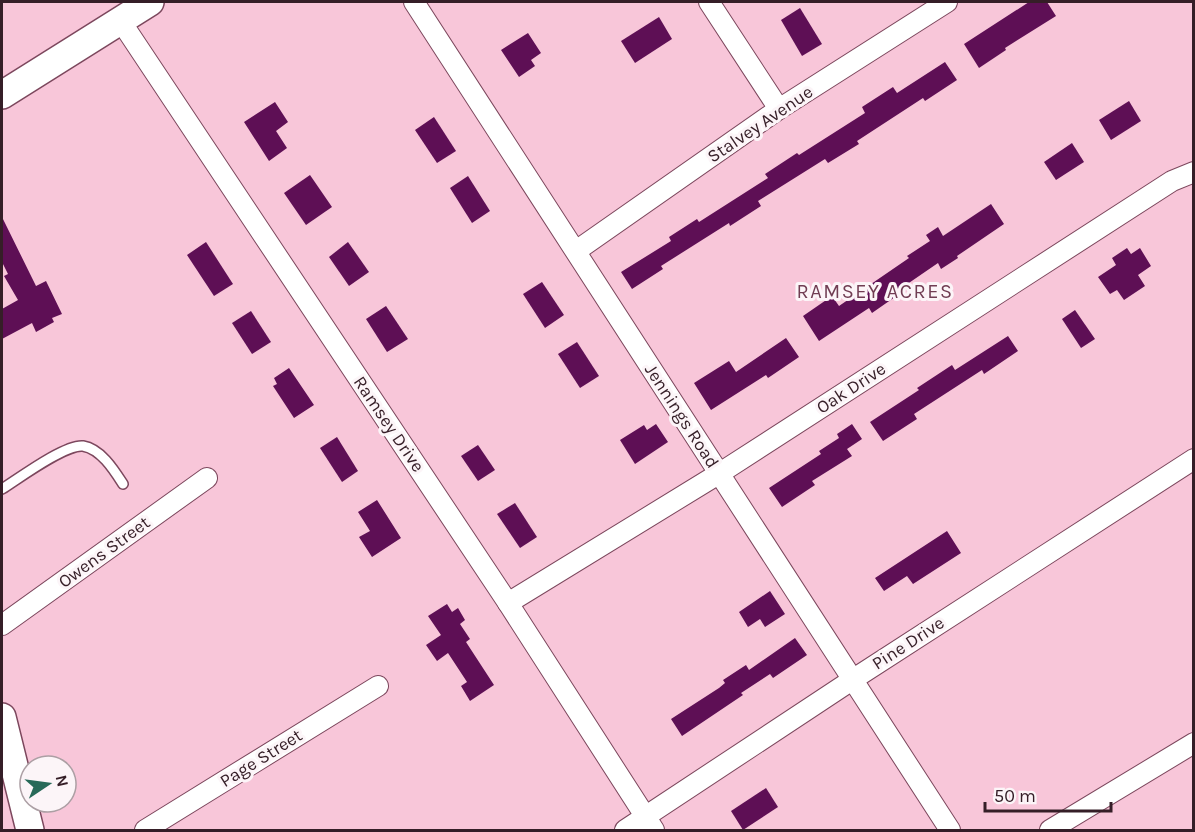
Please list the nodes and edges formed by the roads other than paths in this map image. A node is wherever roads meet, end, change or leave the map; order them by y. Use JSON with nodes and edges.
{"nodes":[{"id":1,"x":150,"y":2,"type":"edge"},
{"id":2,"x":414,"y":2,"type":"edge"},
{"id":3,"x":709,"y":2,"type":"edge"},
{"id":4,"x":947,"y":2,"type":"edge"},
{"id":5,"x":120,"y":20,"type":"junction"},
{"id":6,"x":2,"y":94,"type":"edge"},
{"id":7,"x":779,"y":109,"type":"junction"},
{"id":8,"x":1194,"y":172,"type":"edge"},
{"id":9,"x":576,"y":251,"type":"junction"},
{"id":10,"x":1194,"y":459,"type":"edge"},
{"id":11,"x":720,"y":473,"type":"junction"},
{"id":12,"x":207,"y":478,"type":"dead end"},
{"id":13,"x":123,"y":484,"type":"dead end"},
{"id":14,"x":2,"y":489,"type":"edge"},
{"id":15,"x":508,"y":603,"type":"junction"},
{"id":16,"x":2,"y":625,"type":"edge"},
{"id":17,"x":852,"y":680,"type":"junction"},
{"id":18,"x":378,"y":686,"type":"dead end"},
{"id":19,"x":2,"y":717,"type":"edge"},
{"id":20,"x":1194,"y":743,"type":"edge"},
{"id":21,"x":6,"y":758,"type":"edge"},
{"id":22,"x":650,"y":824,"type":"edge"},
{"id":23,"x":30,"y":831,"type":"edge"},
{"id":24,"x":145,"y":831,"type":"edge"},
{"id":25,"x":624,"y":831,"type":"edge"},
{"id":26,"x":950,"y":831,"type":"edge"},
{"id":27,"x":1050,"y":831,"type":"edge"}],
"edges":[{"from":1,"to":5,"type":"street"},
{"from":2,"to":9,"type":"street","name":"Jennings Road"},
{"from":3,"to":7,"type":"street"},
{"from":4,"to":7,"type":"street","name":"Stalvey Avenue"},
{"from":5,"to":6,"type":"street"},
{"from":5,"to":15,"type":"street","name":"Ramsey Drive"},
{"from":7,"to":9,"type":"street","name":"Stalvey Avenue"},
{"from":8,"to":11,"type":"street","name":"Oak Drive"},
{"from":9,"to":11,"type":"street","name":"Jennings Road"},
{"from":10,"to":17,"type":"street","name":"Pine Drive"},
{"from":11,"to":15,"type":"street","name":"Oak Drive"},
{"from":11,"to":17,"type":"street","name":"Jennings Road"},
{"from":12,"to":16,"type":"street","name":"Owens Street"},
{"from":13,"to":14,"type":"lane"},
{"from":15,"to":22,"type":"street","name":"Ramsey Drive"},
{"from":17,"to":22,"type":"street","name":"Pine Drive"},
{"from":17,"to":26,"type":"street","name":"Jennings Road"},
{"from":18,"to":24,"type":"street","name":"Page Street"},
{"from":19,"to":21,"type":"street"},
{"from":20,"to":27,"type":"street"},
{"from":21,"to":23,"type":"street"},
{"from":22,"to":25,"type":"street","name":"Pine Drive"}]}
